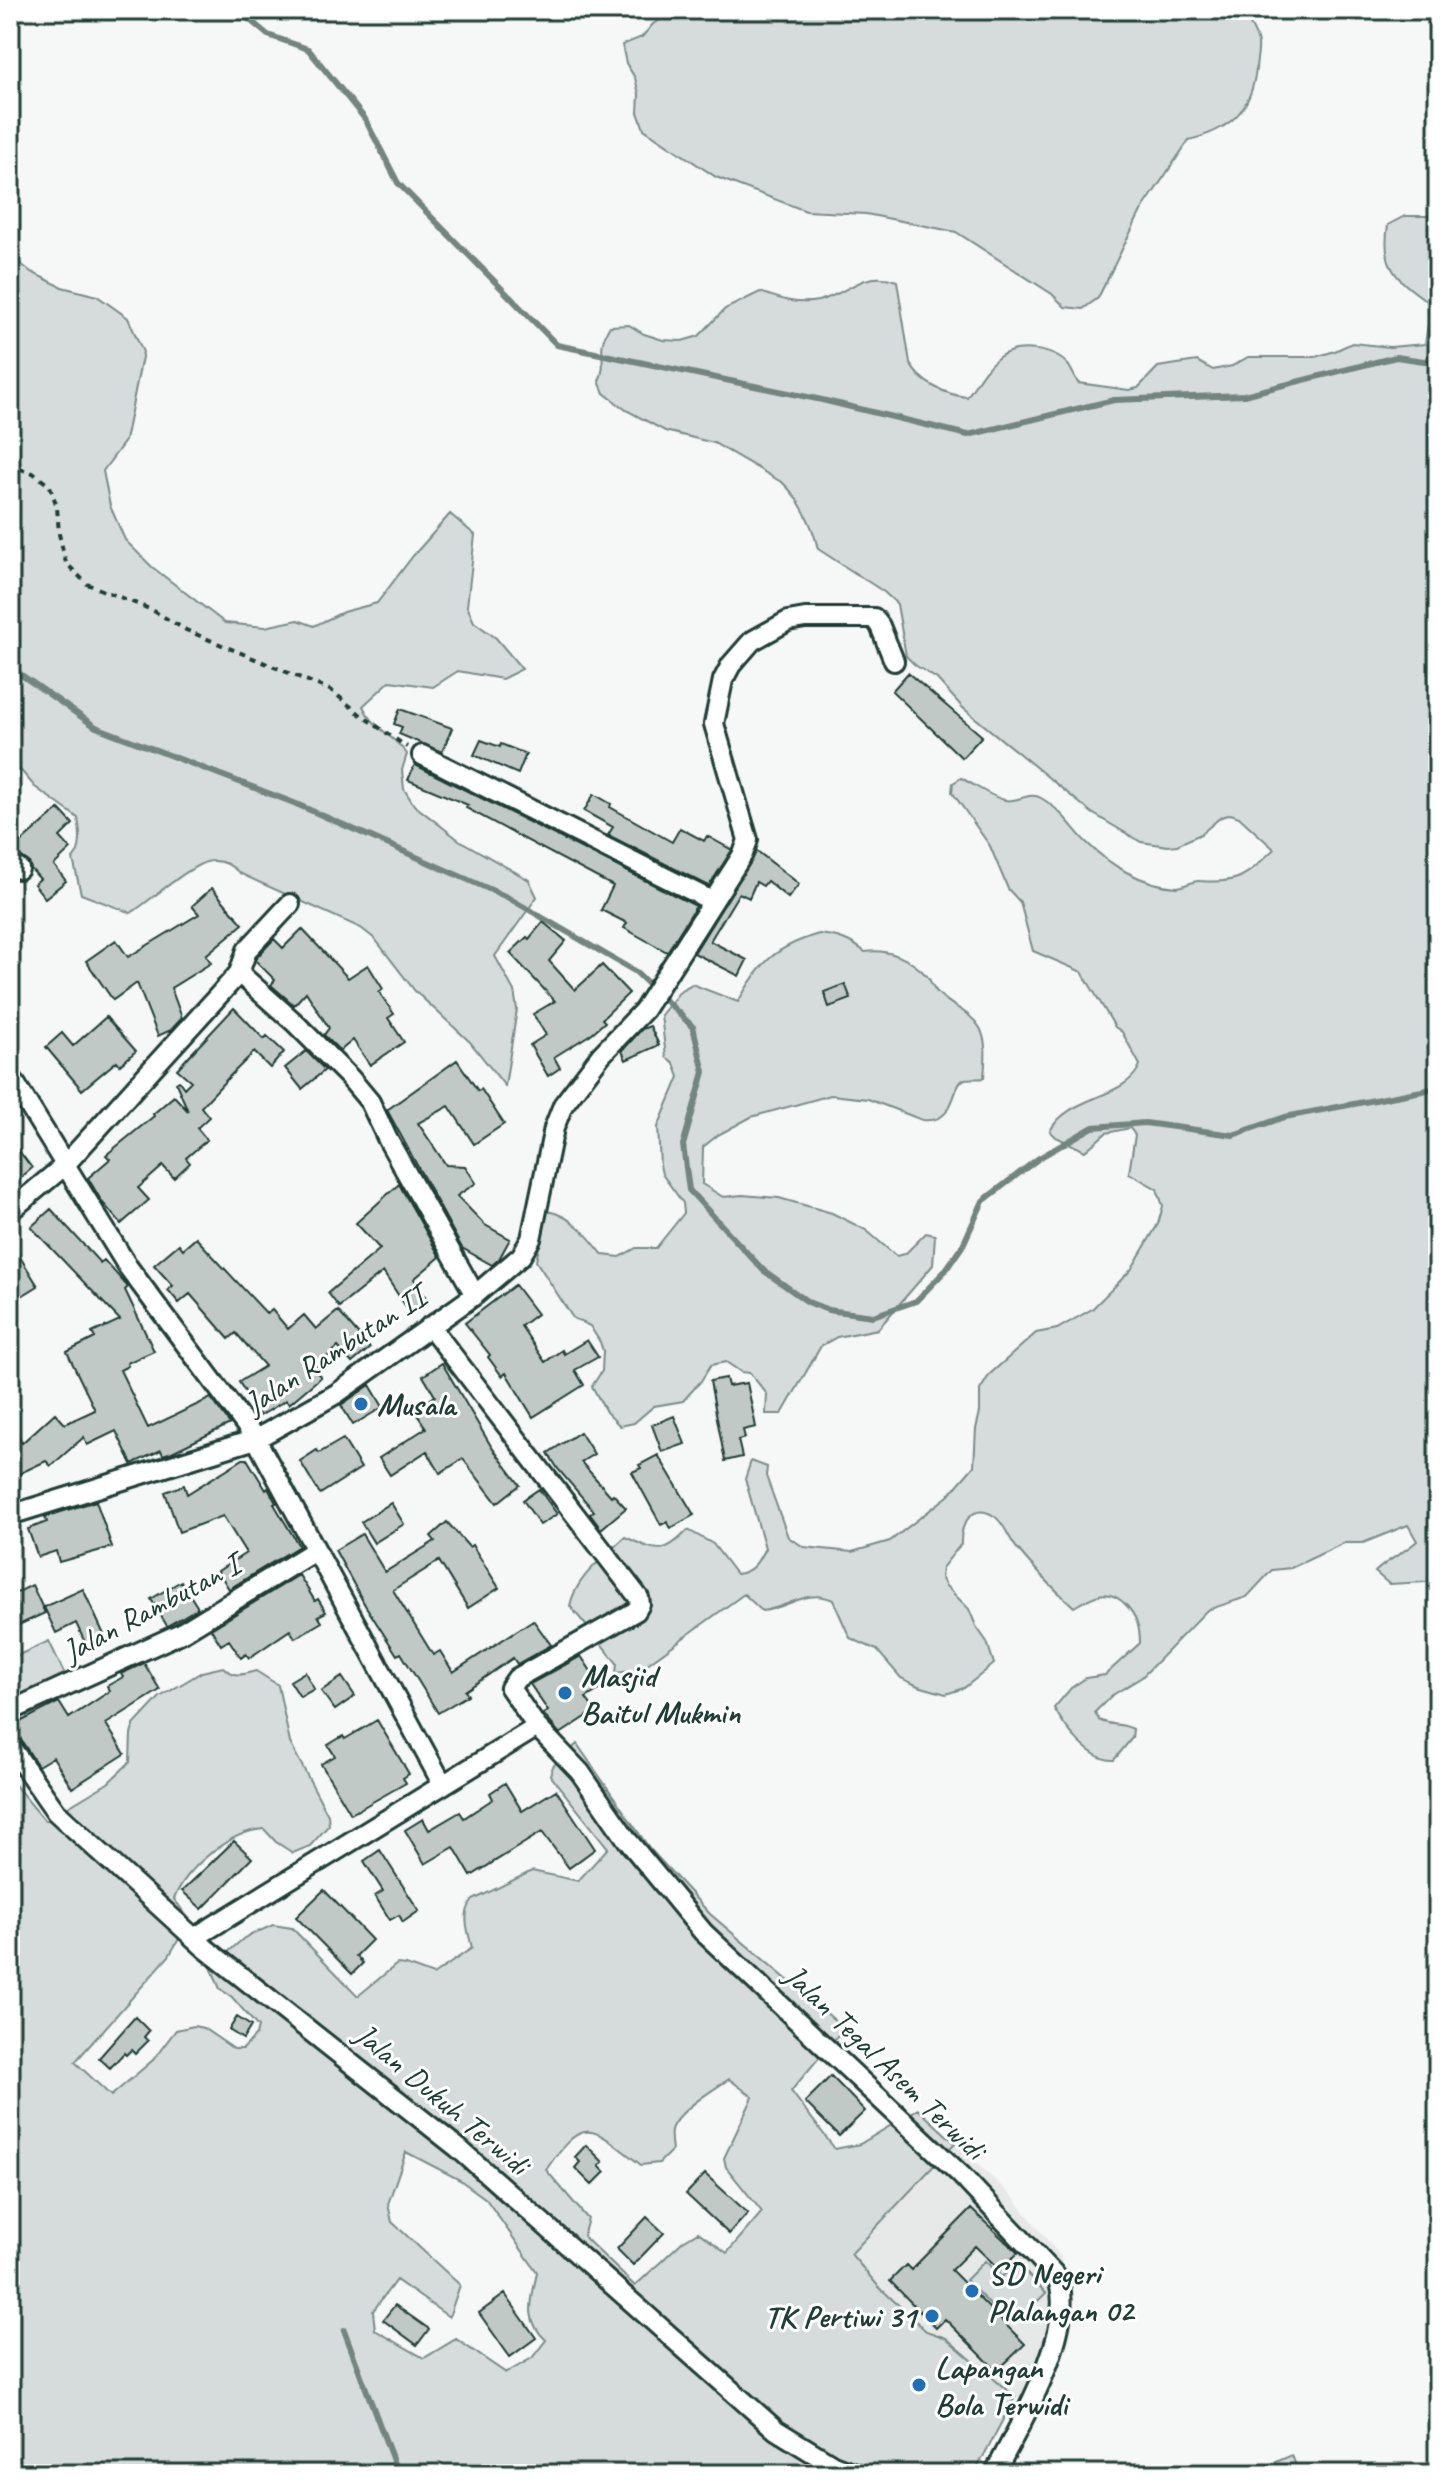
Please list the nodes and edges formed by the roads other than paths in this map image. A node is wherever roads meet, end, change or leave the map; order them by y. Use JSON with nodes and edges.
{"nodes":[{"id":1,"x":894,"y":661,"type":"dead end"},
{"id":2,"x":422,"y":755,"type":"road end"},
{"id":3,"x":712,"y":901,"type":"junction"},
{"id":4,"x":290,"y":904,"type":"dead end"},
{"id":5,"x":239,"y":973,"type":"junction"},
{"id":6,"x":10,"y":1075,"type":"edge"},
{"id":7,"x":64,"y":1166,"type":"junction"},
{"id":8,"x":10,"y":1211,"type":"edge"},
{"id":9,"x":475,"y":1295,"type":"junction"},
{"id":10,"x":430,"y":1326,"type":"junction"},
{"id":11,"x":256,"y":1439,"type":"junction"},
{"id":12,"x":10,"y":1515,"type":"edge"},
{"id":13,"x":316,"y":1550,"type":"junction"},
{"id":14,"x":10,"y":1711,"type":"edge"},
{"id":15,"x":537,"y":1727,"type":"junction"},
{"id":16,"x":10,"y":1746,"type":"edge"},
{"id":17,"x":443,"y":1785,"type":"junction"},
{"id":18,"x":194,"y":1938,"type":"junction"},
{"id":19,"x":857,"y":2474,"type":"edge"},
{"id":20,"x":994,"y":2474,"type":"edge"}],
"edges":[{"from":1,"to":3,"type":"street"},
{"from":2,"to":3,"type":"street"},
{"from":3,"to":9,"type":"street","name":"Jalan Rambutan II"},
{"from":4,"to":5,"type":"street"},
{"from":5,"to":7,"type":"street"},
{"from":5,"to":9,"type":"street"},
{"from":6,"to":7,"type":"street"},
{"from":7,"to":8,"type":"street"},
{"from":7,"to":11,"type":"street"},
{"from":9,"to":10,"type":"street","name":"Jalan Rambutan II"},
{"from":10,"to":11,"type":"street","name":"Jalan Rambutan II"},
{"from":10,"to":15,"type":"street","name":"Jalan Tegal Asem Terwidi"},
{"from":11,"to":12,"type":"street","name":"Jalan Rambutan II"},
{"from":11,"to":13,"type":"street"},
{"from":13,"to":14,"type":"street","name":"Jalan Rambutan I"},
{"from":13,"to":17,"type":"street"},
{"from":15,"to":17,"type":"street"},
{"from":15,"to":20,"type":"street","name":"Jalan Tegal Asem Terwidi"},
{"from":16,"to":18,"type":"street","name":"Jalan Dukuh Terwidi"},
{"from":17,"to":18,"type":"street"},
{"from":18,"to":19,"type":"street","name":"Jalan Dukuh Terwidi"}]}
